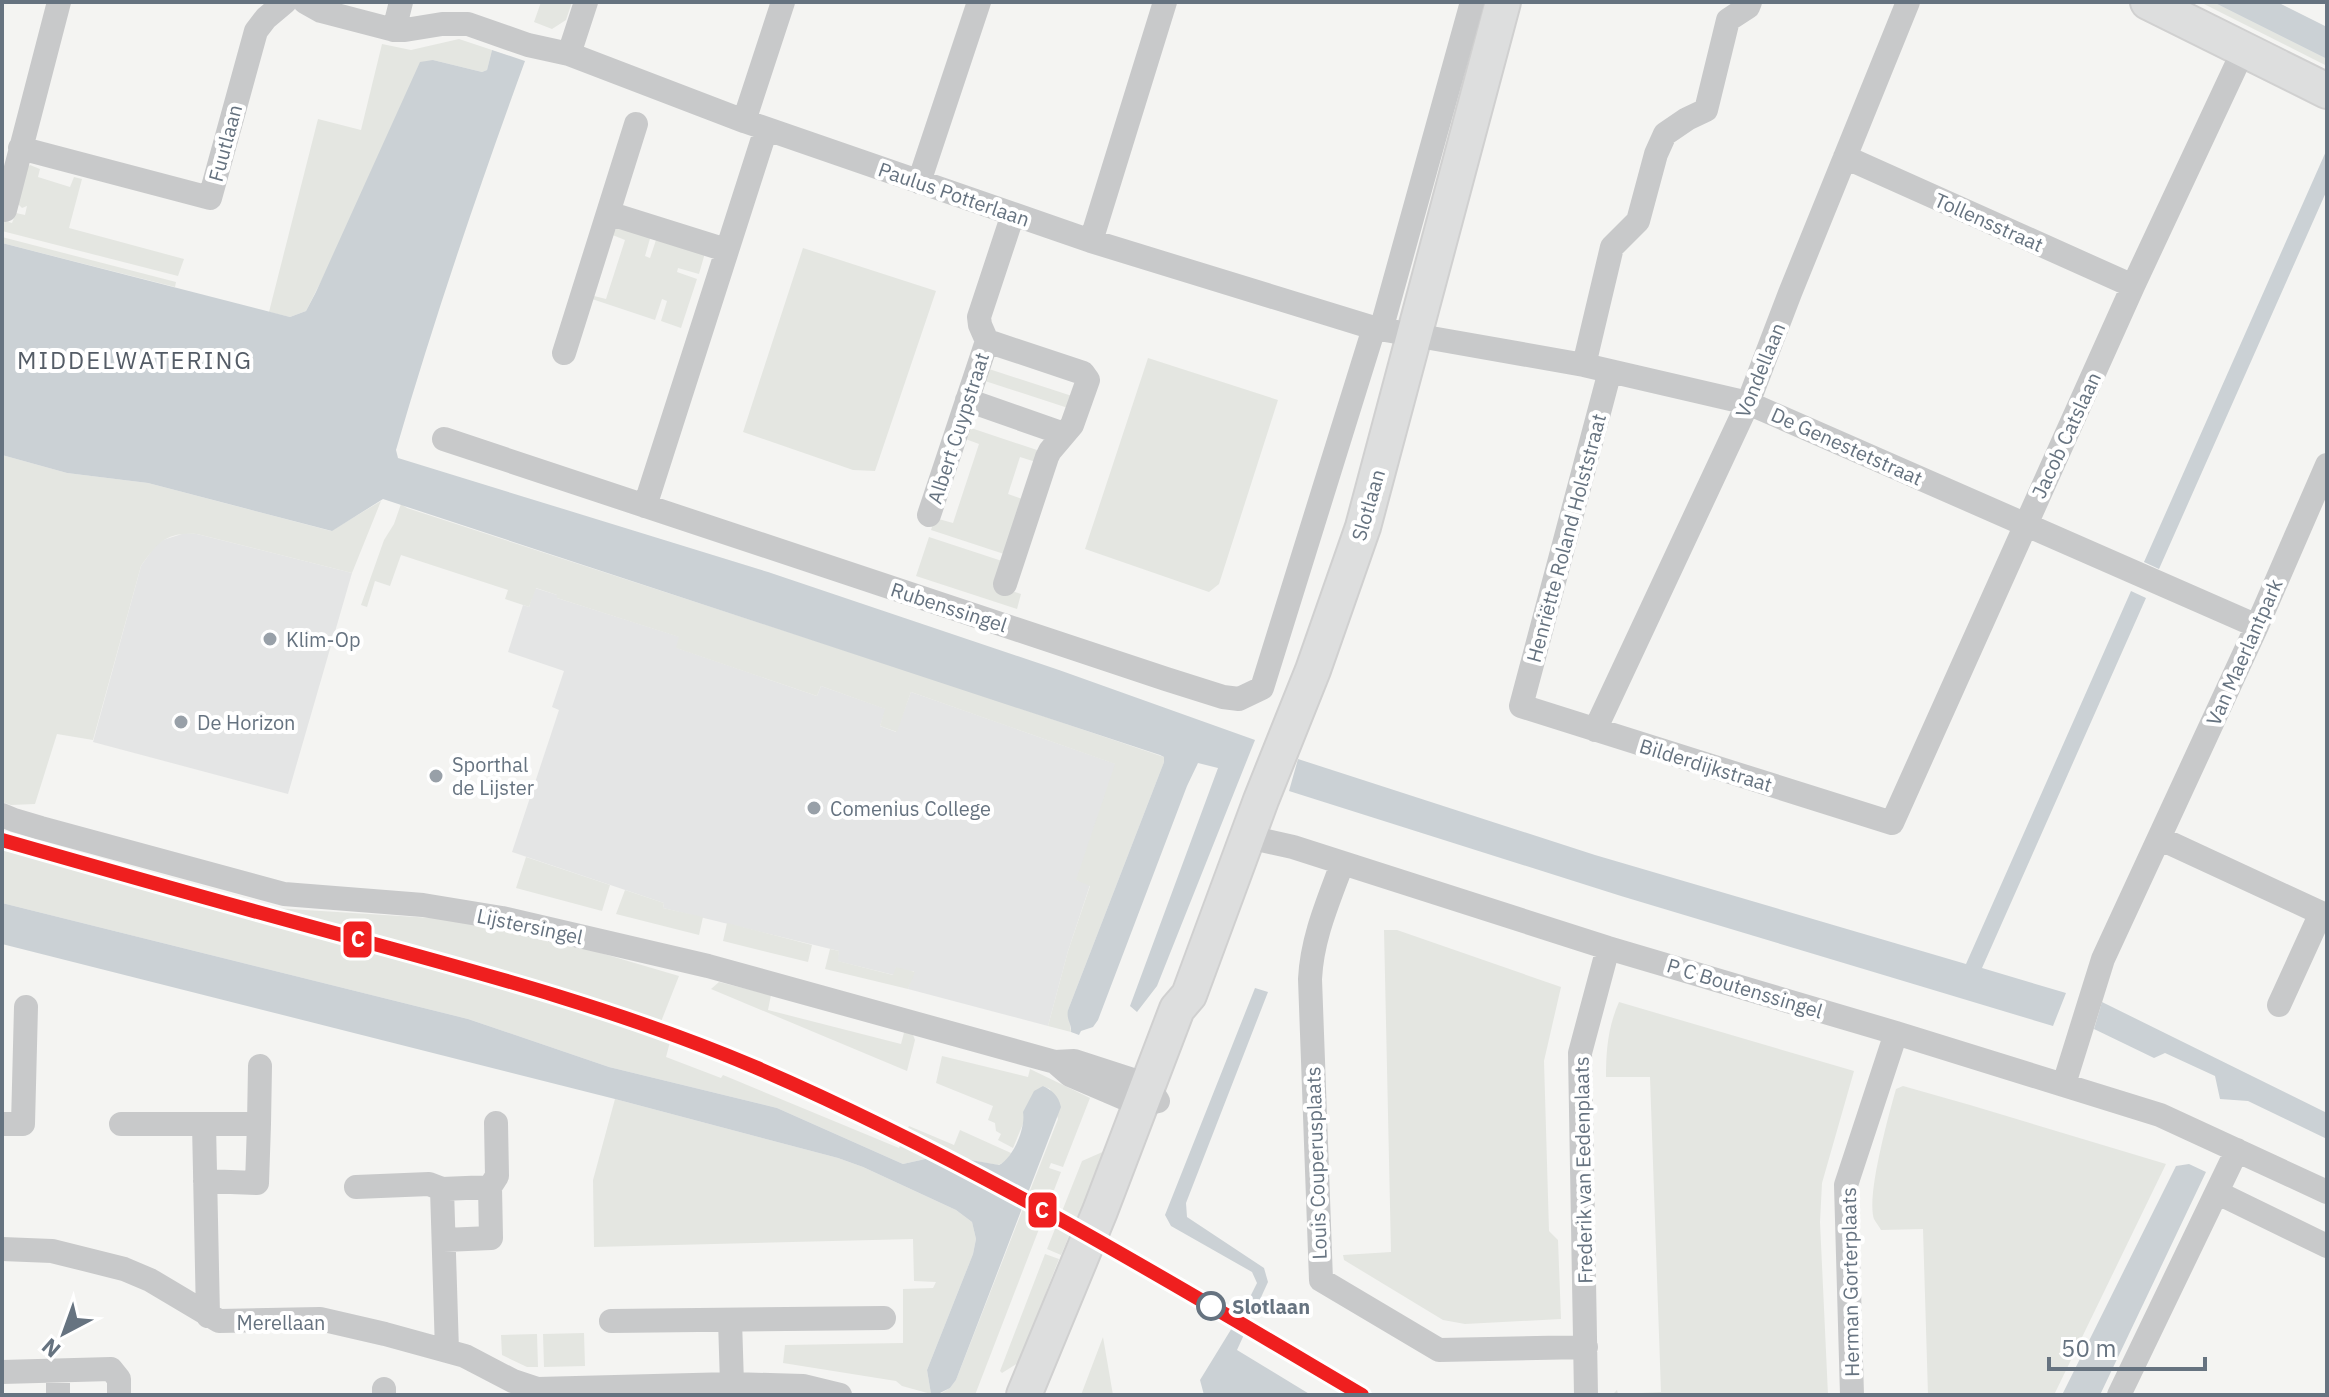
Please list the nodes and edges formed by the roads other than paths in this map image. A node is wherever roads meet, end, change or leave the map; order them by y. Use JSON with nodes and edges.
{"nodes":[{"id":1,"x":59,"y":2,"type":"edge"},
{"id":2,"x":285,"y":2,"type":"edge"},
{"id":3,"x":305,"y":2,"type":"edge"},
{"id":4,"x":401,"y":2,"type":"edge"},
{"id":5,"x":586,"y":2,"type":"edge"},
{"id":6,"x":783,"y":2,"type":"edge"},
{"id":7,"x":979,"y":2,"type":"edge"},
{"id":8,"x":1165,"y":2,"type":"edge"},
{"id":9,"x":1472,"y":2,"type":"edge"},
{"id":10,"x":1503,"y":2,"type":"edge"},
{"id":11,"x":1750,"y":2,"type":"edge"},
{"id":12,"x":1908,"y":2,"type":"edge"},
{"id":13,"x":2148,"y":2,"type":"edge"},
{"id":14,"x":394,"y":30,"type":"junction"},
{"id":15,"x":2244,"y":49,"type":"junction"},
{"id":16,"x":569,"y":54,"type":"junction"},
{"id":17,"x":2327,"y":91,"type":"edge"},
{"id":18,"x":636,"y":124,"type":"dead end"},
{"id":19,"x":755,"y":125,"type":"junction"},
{"id":20,"x":20,"y":148,"type":"junction"},
{"id":21,"x":1845,"y":157,"type":"junction"},
{"id":22,"x":919,"y":182,"type":"junction"},
{"id":23,"x":5,"y":210,"type":"dead end"},
{"id":24,"x":608,"y":213,"type":"junction"},
{"id":25,"x":1013,"y":214,"type":"junction"},
{"id":26,"x":1091,"y":241,"type":"junction"},
{"id":27,"x":726,"y":250,"type":"junction"},
{"id":28,"x":2133,"y":286,"type":"junction"},
{"id":29,"x":1378,"y":329,"type":"junction"},
{"id":30,"x":1415,"y":337,"type":"junction"},
{"id":31,"x":987,"y":341,"type":"junction"},
{"id":32,"x":564,"y":353,"type":"dead end"},
{"id":33,"x":1584,"y":365,"type":"junction"},
{"id":34,"x":1610,"y":371,"type":"junction"},
{"id":35,"x":967,"y":400,"type":"junction"},
{"id":36,"x":1748,"y":403,"type":"junction"},
{"id":37,"x":1064,"y":434,"type":"junction"},
{"id":38,"x":444,"y":439,"type":"dead end"},
{"id":39,"x":2327,"y":465,"type":"edge"},
{"id":40,"x":645,"y":506,"type":"junction"},
{"id":41,"x":929,"y":515,"type":"dead end"},
{"id":42,"x":2025,"y":525,"type":"junction"},
{"id":43,"x":1005,"y":584,"type":"dead end"},
{"id":44,"x":2257,"y":626,"type":"junction"},
{"id":45,"x":1521,"y":706,"type":"joint"},
{"id":46,"x":1595,"y":730,"type":"junction"},
{"id":47,"x":2,"y":815,"type":"edge"},
{"id":48,"x":1892,"y":823,"type":"joint"},
{"id":49,"x":1248,"y":837,"type":"junction"},
{"id":50,"x":2159,"y":838,"type":"junction"},
{"id":51,"x":1342,"y":864,"type":"junction"},
{"id":52,"x":1608,"y":948,"type":"junction"},
{"id":53,"x":2279,"y":1005,"type":"dead end"},
{"id":54,"x":26,"y":1007,"type":"dead end"},
{"id":55,"x":1896,"y":1033,"type":"junction"},
{"id":56,"x":13,"y":1063,"type":"edge"},
{"id":57,"x":260,"y":1066,"type":"dead end"},
{"id":58,"x":2064,"y":1084,"type":"junction"},
{"id":59,"x":1149,"y":1097,"type":"junction"},
{"id":60,"x":496,"y":1123,"type":"dead end"},
{"id":61,"x":2,"y":1124,"type":"edge"},
{"id":62,"x":121,"y":1124,"type":"dead end"},
{"id":63,"x":204,"y":1124,"type":"junction"},
{"id":64,"x":259,"y":1124,"type":"junction"},
{"id":65,"x":2237,"y":1150,"type":"junction"},
{"id":66,"x":205,"y":1181,"type":"junction"},
{"id":67,"x":356,"y":1187,"type":"dead end"},
{"id":68,"x":490,"y":1187,"type":"junction"},
{"id":69,"x":442,"y":1189,"type":"junction"},
{"id":70,"x":2327,"y":1192,"type":"edge"},
{"id":71,"x":2218,"y":1193,"type":"junction"},
{"id":72,"x":444,"y":1240,"type":"junction"},
{"id":73,"x":2327,"y":1246,"type":"edge"},
{"id":74,"x":2,"y":1249,"type":"edge"},
{"id":75,"x":208,"y":1316,"type":"junction"},
{"id":76,"x":884,"y":1318,"type":"dead end"},
{"id":77,"x":730,"y":1320,"type":"junction"},
{"id":78,"x":611,"y":1321,"type":"dead end"},
{"id":79,"x":1586,"y":1347,"type":"junction"},
{"id":80,"x":447,"y":1351,"type":"junction"},
{"id":81,"x":2,"y":1372,"type":"edge"},
{"id":82,"x":58,"y":1383,"type":"edge"},
{"id":83,"x":732,"y":1384,"type":"junction"},
{"id":84,"x":536,"y":1392,"type":"edge"},
{"id":85,"x":119,"y":1395,"type":"edge"},
{"id":86,"x":840,"y":1395,"type":"edge"},
{"id":87,"x":1024,"y":1395,"type":"edge"},
{"id":88,"x":1044,"y":1395,"type":"edge"},
{"id":89,"x":1586,"y":1395,"type":"edge"},
{"id":90,"x":1852,"y":1395,"type":"edge"},
{"id":91,"x":2119,"y":1395,"type":"edge"}],
"edges":[{"from":1,"to":20,"type":"street"},
{"from":2,"to":20,"type":"street","name":"Fuutlaan"},
{"from":3,"to":14,"type":"street"},
{"from":4,"to":14,"type":"street"},
{"from":5,"to":16,"type":"street"},
{"from":6,"to":19,"type":"street"},
{"from":7,"to":22,"type":"street"},
{"from":8,"to":26,"type":"street"},
{"from":9,"to":29,"type":"street"},
{"from":10,"to":30,"type":"street","name":"Slotlaan"},
{"from":11,"to":33,"type":"street"},
{"from":12,"to":21,"type":"street","name":"Vondellaan"},
{"from":13,"to":15,"type":"street"},
{"from":14,"to":16,"type":"street","name":"Paulus Potterlaan"},
{"from":15,"to":17,"type":"street"},
{"from":15,"to":28,"type":"street","name":"Jacob Catslaan"},
{"from":16,"to":19,"type":"street","name":"Paulus Potterlaan"},
{"from":18,"to":24,"type":"street"},
{"from":19,"to":22,"type":"street","name":"Paulus Potterlaan"},
{"from":19,"to":27,"type":"street"},
{"from":20,"to":23,"type":"street"},
{"from":21,"to":28,"type":"street","name":"Tollensstraat"},
{"from":21,"to":36,"type":"street","name":"Vondellaan"},
{"from":22,"to":25,"type":"street","name":"Paulus Potterlaan"},
{"from":24,"to":27,"type":"street"},
{"from":24,"to":32,"type":"street"},
{"from":25,"to":26,"type":"street","name":"Paulus Potterlaan"},
{"from":25,"to":31,"type":"street","name":"Albert Cuypstraat"},
{"from":26,"to":29,"type":"street","name":"Paulus Potterlaan"},
{"from":27,"to":40,"type":"street"},
{"from":28,"to":42,"type":"street","name":"Jacob Catslaan"},
{"from":29,"to":30,"type":"street","name":"Paulus Potterlaan"},
{"from":29,"to":40,"type":"street","name":"Rubenssingel"},
{"from":30,"to":33,"type":"street","name":"De Genestetstraat"},
{"from":30,"to":49,"type":"street","name":"Slotlaan"},
{"from":31,"to":35,"type":"street","name":"Albert Cuypstraat"},
{"from":31,"to":37,"type":"street","name":"Albert Cuypstraat"},
{"from":33,"to":34,"type":"street","name":"De Genestetstraat"},
{"from":34,"to":36,"type":"street","name":"De Genestetstraat"},
{"from":34,"to":45,"type":"street","name":"Henriëtte Roland Holststraat"},
{"from":35,"to":37,"type":"street"},
{"from":35,"to":41,"type":"street","name":"Albert Cuypstraat"},
{"from":36,"to":42,"type":"street","name":"De Genestetstraat"},
{"from":36,"to":46,"type":"street","name":"Vondellaan"},
{"from":37,"to":43,"type":"street","name":"Albert Cuypstraat"},
{"from":38,"to":40,"type":"street","name":"Rubenssingel"},
{"from":39,"to":44,"type":"street","name":"Van Maerlantpark"},
{"from":42,"to":44,"type":"street","name":"De Genestetstraat"},
{"from":42,"to":48,"type":"street","name":"Jacob Catslaan"},
{"from":44,"to":50,"type":"street","name":"Van Maerlantpark"},
{"from":45,"to":46,"type":"street","name":"Bilderdijkstraat"},
{"from":46,"to":48,"type":"street","name":"Bilderdijkstraat"},
{"from":47,"to":59,"type":"street","name":"Lijstersingel"},
{"from":49,"to":51,"type":"street","name":"P C Boutenssingel"},
{"from":49,"to":59,"type":"street","name":"Slotlaan"},
{"from":50,"to":53,"type":"street"},
{"from":50,"to":58,"type":"street","name":"Van Maerlantpark"},
{"from":51,"to":52,"type":"street","name":"P C Boutenssingel"},
{"from":51,"to":79,"type":"street","name":"Louis Couperusplaats"},
{"from":52,"to":55,"type":"street","name":"P C Boutenssingel"},
{"from":52,"to":79,"type":"street","name":"Frederik van Eedenplaats"},
{"from":54,"to":56,"type":"street"},
{"from":55,"to":58,"type":"street","name":"P C Boutenssingel"},
{"from":55,"to":90,"type":"street","name":"Herman Gorterplaats"},
{"from":56,"to":61,"type":"street"},
{"from":57,"to":64,"type":"street"},
{"from":58,"to":65,"type":"street","name":"P C Boutenssingel"},
{"from":59,"to":87,"type":"street","name":"Slotlaan"},
{"from":59,"to":88,"type":"street","name":"Slotlaan"},
{"from":60,"to":68,"type":"street"},
{"from":62,"to":63,"type":"street"},
{"from":63,"to":64,"type":"street"},
{"from":63,"to":66,"type":"street","name":"Merellaan"},
{"from":64,"to":66,"type":"street"},
{"from":65,"to":70,"type":"street","name":"P C Boutenssingel"},
{"from":65,"to":71,"type":"street"},
{"from":66,"to":75,"type":"street","name":"Merellaan"},
{"from":67,"to":69,"type":"street"},
{"from":68,"to":69,"type":"street"},
{"from":68,"to":72,"type":"street"},
{"from":69,"to":72,"type":"street"},
{"from":71,"to":73,"type":"street"},
{"from":71,"to":91,"type":"street"},
{"from":72,"to":80,"type":"street"},
{"from":74,"to":75,"type":"street","name":"Merellaan"},
{"from":75,"to":80,"type":"street","name":"Merellaan"},
{"from":76,"to":77,"type":"street"},
{"from":77,"to":78,"type":"street"},
{"from":77,"to":83,"type":"street"},
{"from":79,"to":89,"type":"street"},
{"from":80,"to":84,"type":"street","name":"Merellaan"},
{"from":81,"to":82,"type":"street"},
{"from":82,"to":85,"type":"street"},
{"from":83,"to":84,"type":"street","name":"Merellaan"},
{"from":83,"to":86,"type":"street","name":"Merellaan"}]}
